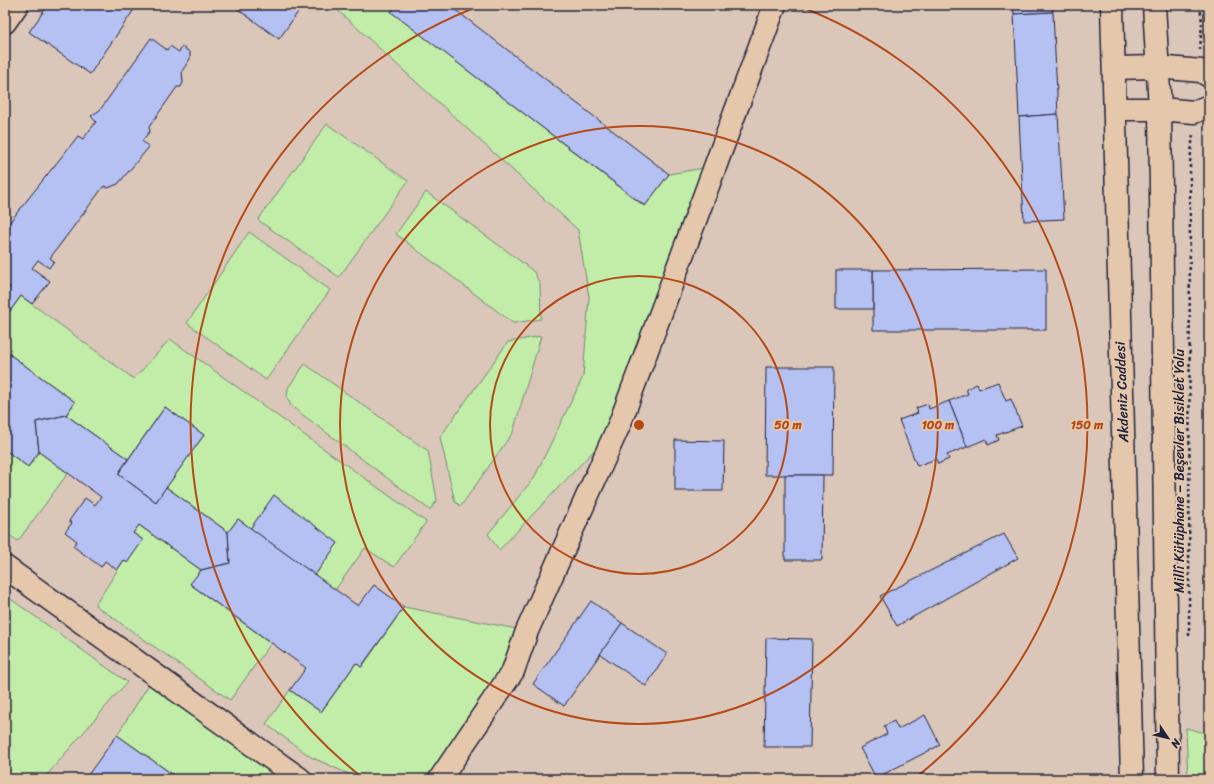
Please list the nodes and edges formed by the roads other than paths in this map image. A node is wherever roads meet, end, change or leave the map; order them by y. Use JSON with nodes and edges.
{"nodes":[{"id":1,"x":17,"y":5,"type":"edge"},
{"id":2,"x":775,"y":5,"type":"edge"},
{"id":3,"x":1112,"y":5,"type":"edge"},
{"id":4,"x":1154,"y":5,"type":"edge"},
{"id":5,"x":5,"y":22,"type":"edge"},
{"id":6,"x":1158,"y":67,"type":"junction"},
{"id":7,"x":1114,"y":68,"type":"junction"},
{"id":8,"x":1209,"y":76,"type":"edge"},
{"id":9,"x":1209,"y":106,"type":"edge"},
{"id":10,"x":1115,"y":109,"type":"junction"},
{"id":11,"x":1160,"y":109,"type":"junction"},
{"id":12,"x":5,"y":567,"type":"edge"},
{"id":13,"x":300,"y":779,"type":"edge"},
{"id":14,"x":440,"y":779,"type":"edge"},
{"id":15,"x":1132,"y":779,"type":"edge"},
{"id":16,"x":1168,"y":779,"type":"edge"}],
"edges":[{"from":1,"to":5,"type":"main road"},
{"from":2,"to":14,"type":"main road"},
{"from":3,"to":7,"type":"main road","name":"Akdeniz Caddesi"},
{"from":4,"to":6,"type":"main road"},
{"from":6,"to":7,"type":"main road"},
{"from":6,"to":8,"type":"main road"},
{"from":6,"to":11,"type":"main road"},
{"from":7,"to":10,"type":"main road","name":"Akdeniz Caddesi"},
{"from":9,"to":11,"type":"main road"},
{"from":10,"to":11,"type":"main road"},
{"from":10,"to":15,"type":"main road","name":"Akdeniz Caddesi"},
{"from":11,"to":16,"type":"main road"},
{"from":12,"to":13,"type":"main road"}]}
